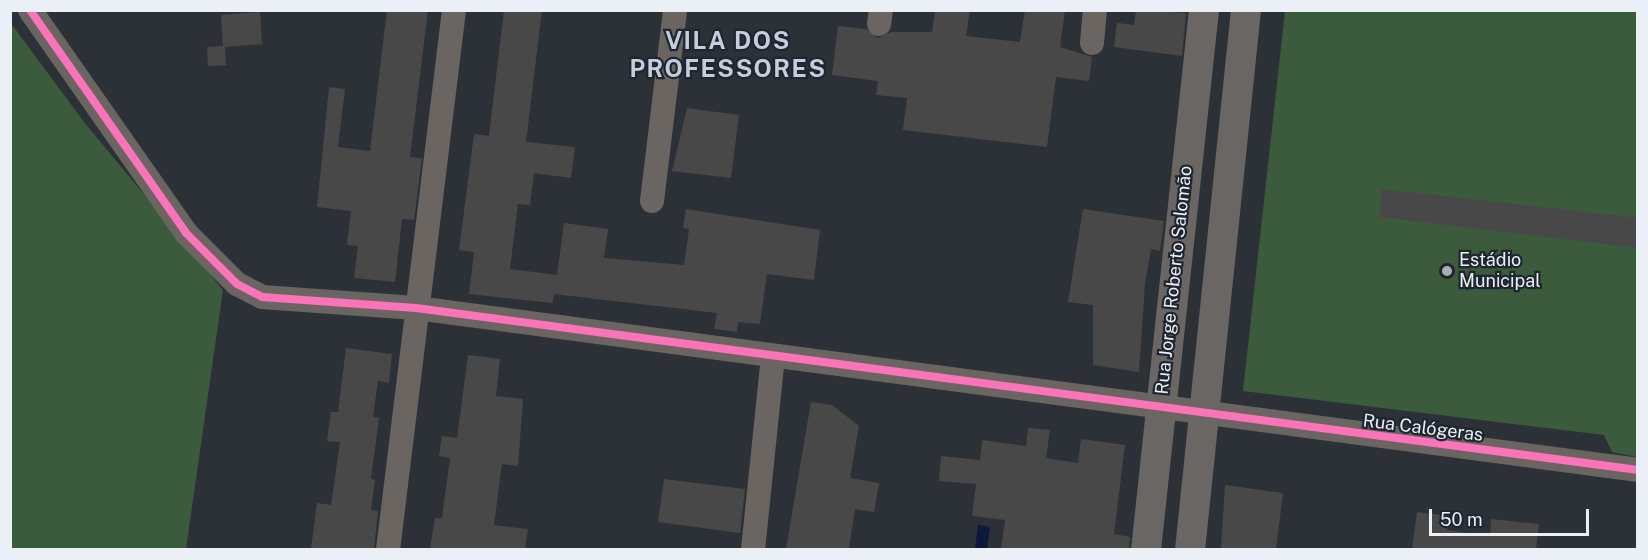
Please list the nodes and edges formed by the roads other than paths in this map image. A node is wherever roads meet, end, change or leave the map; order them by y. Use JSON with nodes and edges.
{"nodes":[{"id":1,"x":30,"y":10,"type":"edge"},
{"id":2,"x":454,"y":10,"type":"edge"},
{"id":3,"x":675,"y":10,"type":"edge"},
{"id":4,"x":1095,"y":10,"type":"edge"},
{"id":5,"x":1204,"y":10,"type":"edge"},
{"id":6,"x":1246,"y":10,"type":"edge"},
{"id":7,"x":1092,"y":43,"type":"dead end"},
{"id":8,"x":652,"y":201,"type":"dead end"},
{"id":9,"x":416,"y":308,"type":"junction"},
{"id":10,"x":773,"y":357,"type":"junction"},
{"id":11,"x":1160,"y":406,"type":"junction"},
{"id":12,"x":1205,"y":415,"type":"junction"},
{"id":13,"x":1638,"y":470,"type":"edge"},
{"id":14,"x":388,"y":549,"type":"edge"},
{"id":15,"x":753,"y":549,"type":"edge"},
{"id":16,"x":1146,"y":549,"type":"edge"},
{"id":17,"x":1190,"y":549,"type":"edge"}],
"edges":[{"from":1,"to":9,"type":"street","name":"Rua Calógeras"},
{"from":2,"to":9,"type":"street"},
{"from":3,"to":8,"type":"street"},
{"from":4,"to":7,"type":"street"},
{"from":5,"to":11,"type":"main road","name":"Rua Jorge Roberto Salomão"},
{"from":6,"to":12,"type":"main road"},
{"from":9,"to":10,"type":"street","name":"Rua Calógeras"},
{"from":9,"to":14,"type":"street"},
{"from":10,"to":11,"type":"street","name":"Rua Calógeras"},
{"from":10,"to":15,"type":"street"},
{"from":11,"to":12,"type":"street","name":"Rua Calógeras"},
{"from":11,"to":16,"type":"main road","name":"Rua Jorge Roberto Salomão"},
{"from":12,"to":13,"type":"street","name":"Rua Calógeras"},
{"from":12,"to":17,"type":"main road"}]}
